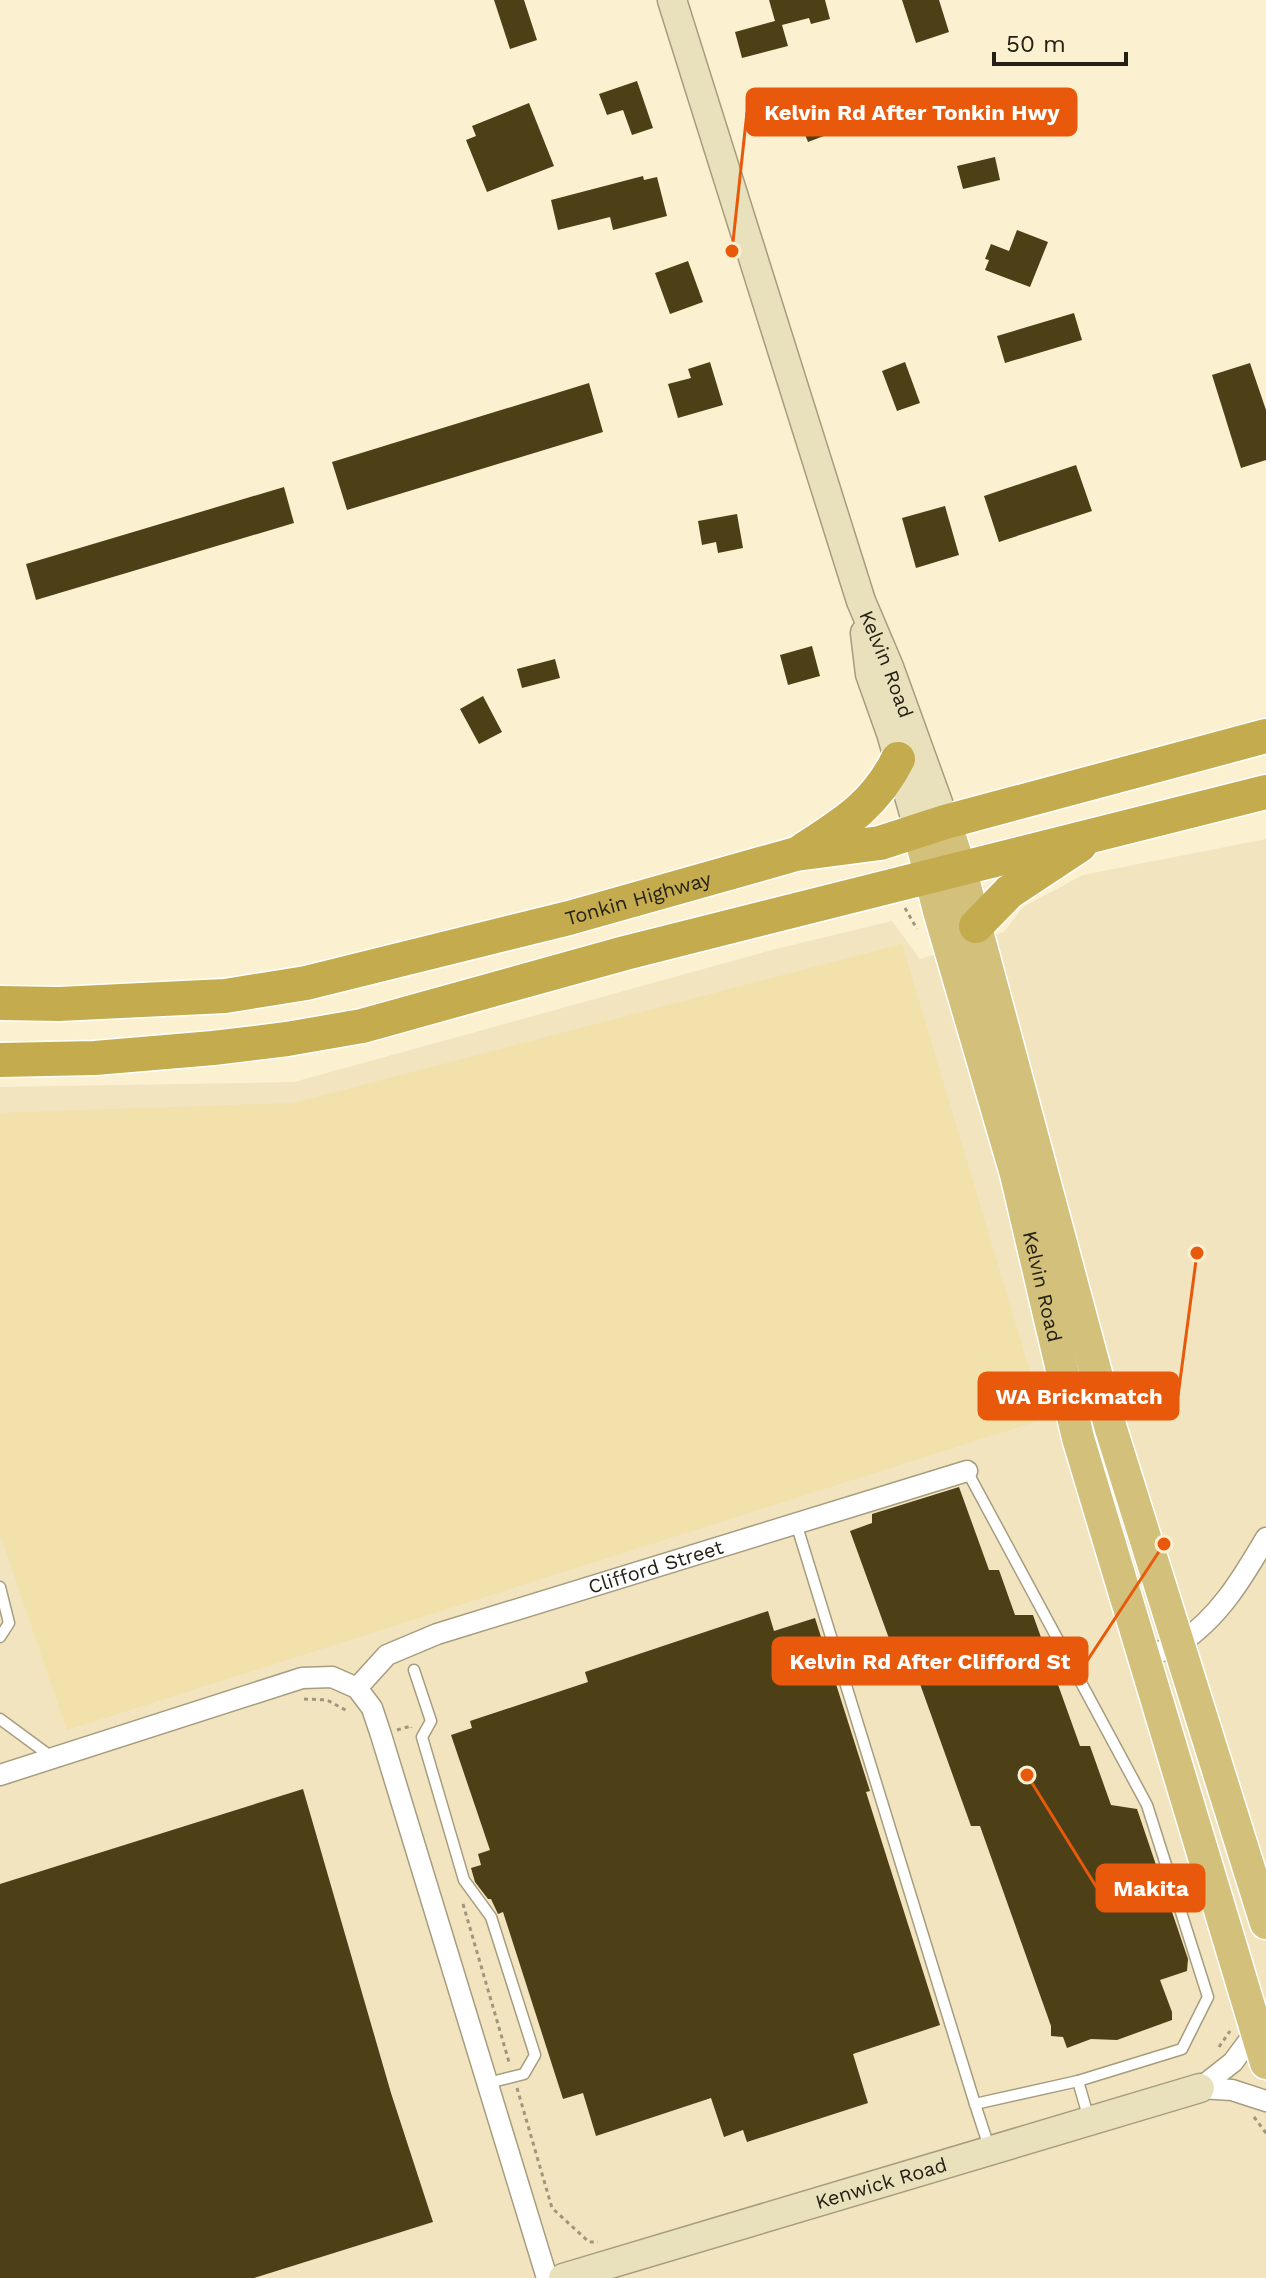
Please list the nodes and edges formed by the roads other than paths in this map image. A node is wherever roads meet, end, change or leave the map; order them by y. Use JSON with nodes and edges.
{"nodes":[{"id":1,"x":672,"y":0,"type":"edge"},
{"id":2,"x":861,"y":601,"type":"junction"},
{"id":3,"x":1266,"y":736,"type":"edge"},
{"id":4,"x":898,"y":759,"type":"junction"},
{"id":5,"x":1266,"y":792,"type":"edge"},
{"id":6,"x":932,"y":827,"type":"junction"},
{"id":7,"x":1100,"y":832,"type":"junction"},
{"id":8,"x":796,"y":854,"type":"junction"},
{"id":9,"x":945,"y":872,"type":"junction"},
{"id":10,"x":976,"y":926,"type":"junction"},
{"id":11,"x":0,"y":1003,"type":"edge"},
{"id":12,"x":0,"y":1060,"type":"edge"},
{"id":13,"x":967,"y":1471,"type":"joint"},
{"id":14,"x":796,"y":1523,"type":"junction"},
{"id":15,"x":1266,"y":1538,"type":"edge"},
{"id":16,"x":0,"y":1587,"type":"edge"},
{"id":17,"x":0,"y":1637,"type":"edge"},
{"id":18,"x":1179,"y":1643,"type":"junction"},
{"id":19,"x":1145,"y":1657,"type":"junction"},
{"id":20,"x":414,"y":1670,"type":"dead end"},
{"id":21,"x":357,"y":1688,"type":"junction"},
{"id":22,"x":0,"y":1719,"type":"edge"},
{"id":23,"x":54,"y":1758,"type":"junction"},
{"id":24,"x":0,"y":1775,"type":"edge"},
{"id":25,"x":1266,"y":1923,"type":"edge"},
{"id":26,"x":1256,"y":2031,"type":"junction"},
{"id":27,"x":1266,"y":2063,"type":"edge"},
{"id":28,"x":1078,"y":2081,"type":"junction"},
{"id":29,"x":488,"y":2083,"type":"junction"},
{"id":30,"x":1200,"y":2088,"type":"junction"},
{"id":31,"x":1266,"y":2101,"type":"edge"},
{"id":32,"x":975,"y":2104,"type":"junction"},
{"id":33,"x":1090,"y":2121,"type":"junction"},
{"id":34,"x":990,"y":2151,"type":"junction"},
{"id":35,"x":547,"y":2278,"type":"edge"},
{"id":36,"x":563,"y":2278,"type":"edge"}],
"edges":[{"from":1,"to":2,"type":"main road","name":"Kelvin Road"},
{"from":2,"to":4,"type":"main road","name":"Kelvin Road"},
{"from":2,"to":6,"type":"main road","name":"Kelvin Road"},
{"from":3,"to":6,"type":"highway","name":"Tonkin Highway"},
{"from":4,"to":6,"type":"main road","name":"Kelvin Road"},
{"from":4,"to":8,"type":"highway"},
{"from":5,"to":7,"type":"highway"},
{"from":6,"to":8,"type":"highway","name":"Tonkin Highway"},
{"from":6,"to":9,"type":"main road","name":"Kelvin Road"},
{"from":7,"to":9,"type":"highway"},
{"from":7,"to":10,"type":"highway"},
{"from":8,"to":11,"type":"highway","name":"Tonkin Highway"},
{"from":9,"to":10,"type":"main road","name":"Kelvin Road"},
{"from":9,"to":12,"type":"highway"},
{"from":9,"to":19,"type":"main road","name":"Kelvin Road"},
{"from":10,"to":18,"type":"main road","name":"Kelvin Road"},
{"from":13,"to":14,"type":"street","name":"Clifford Street"},
{"from":13,"to":28,"type":"lane"},
{"from":14,"to":21,"type":"street","name":"Clifford Street"},
{"from":14,"to":32,"type":"lane"},
{"from":15,"to":18,"type":"street"},
{"from":16,"to":17,"type":"lane"},
{"from":18,"to":19,"type":"street"},
{"from":18,"to":25,"type":"main road","name":"Kelvin Road"},
{"from":19,"to":26,"type":"main road","name":"Kelvin Road"},
{"from":20,"to":29,"type":"lane"},
{"from":21,"to":23,"type":"street"},
{"from":21,"to":29,"type":"street"},
{"from":22,"to":23,"type":"lane"},
{"from":23,"to":24,"type":"street"},
{"from":26,"to":27,"type":"main road","name":"Kelvin Road"},
{"from":26,"to":30,"type":"street","name":"Kenwick Road"},
{"from":28,"to":32,"type":"lane"},
{"from":28,"to":33,"type":"lane"},
{"from":29,"to":35,"type":"street"},
{"from":30,"to":31,"type":"street","name":"Kenwick Road"},
{"from":30,"to":33,"type":"main road","name":"Kenwick Road"},
{"from":32,"to":34,"type":"lane"},
{"from":33,"to":34,"type":"main road","name":"Kenwick Road"},
{"from":34,"to":36,"type":"main road","name":"Kenwick Road"}]}
